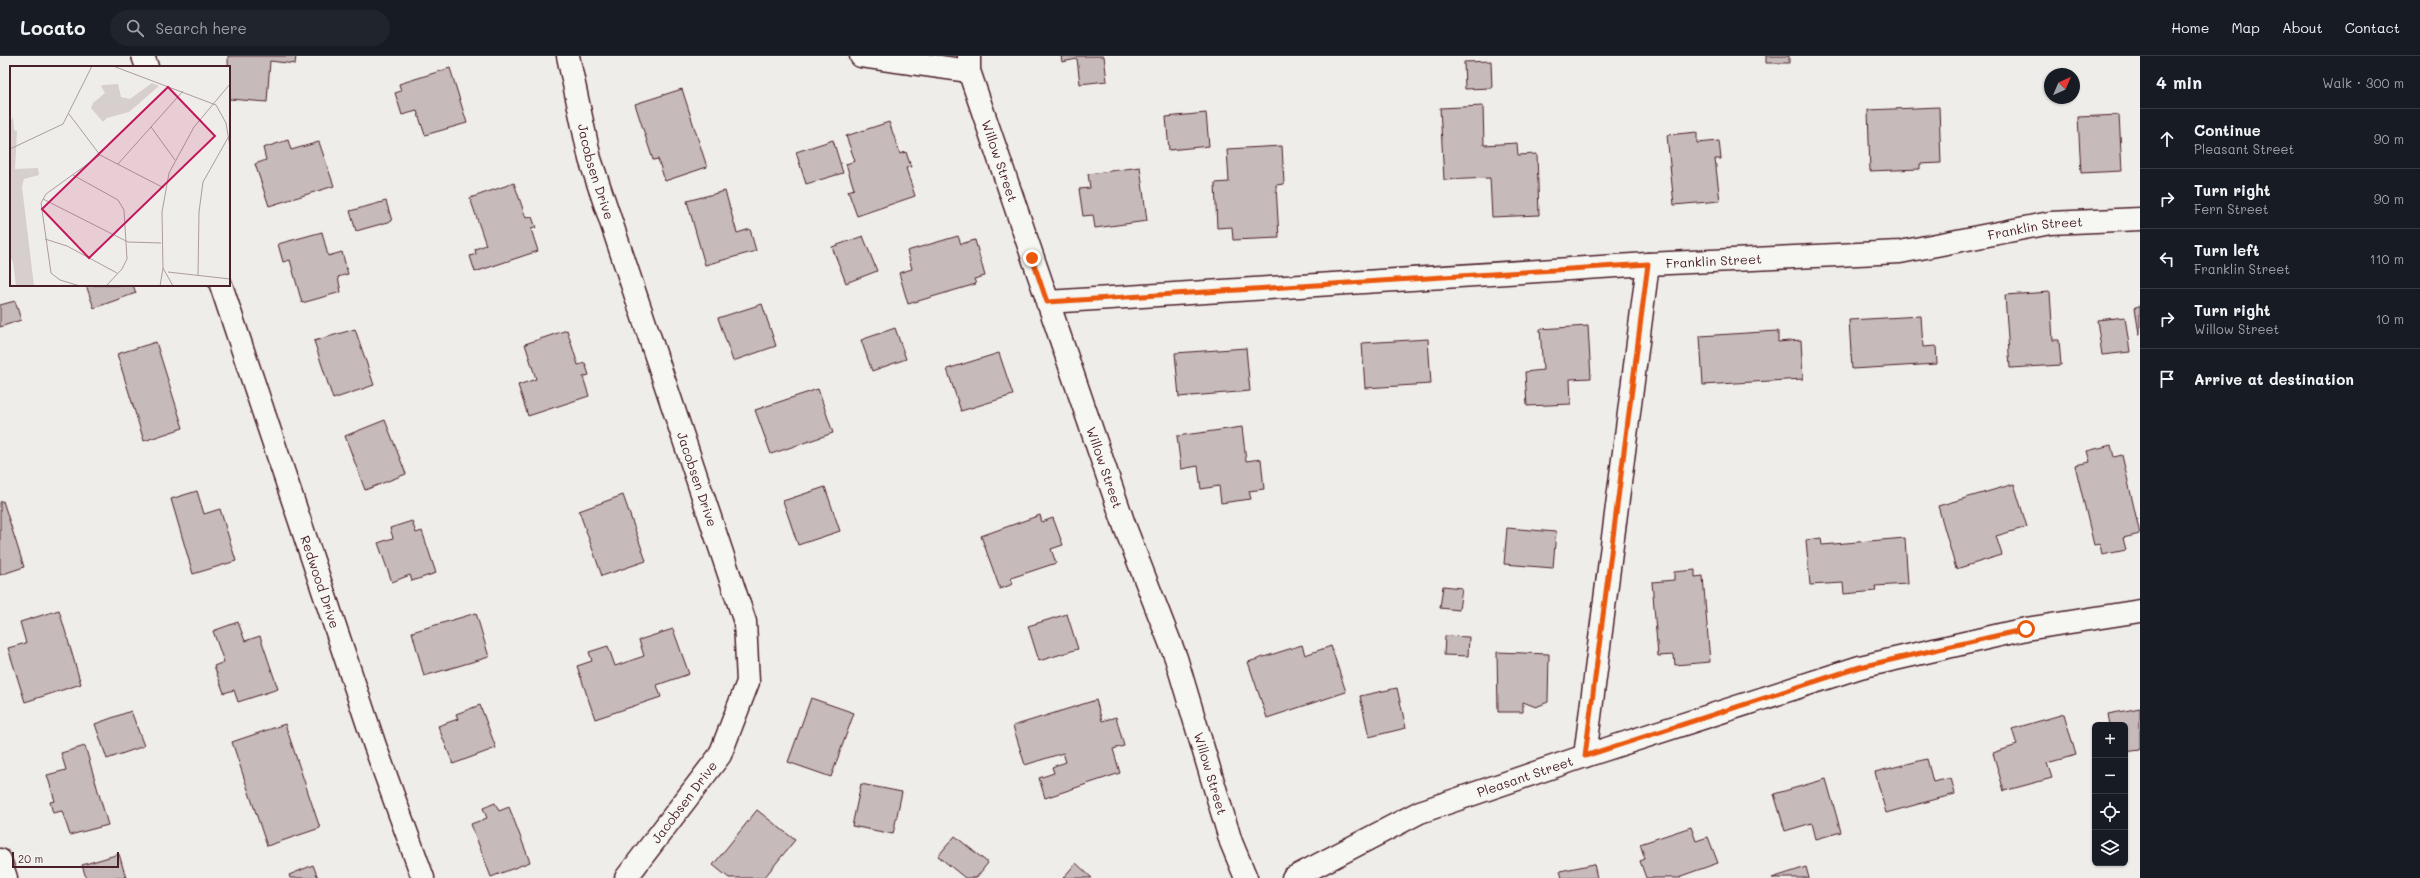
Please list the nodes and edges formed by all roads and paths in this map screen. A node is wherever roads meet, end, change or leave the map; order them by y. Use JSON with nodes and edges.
{"nodes":[{"id":1,"x":143,"y":56,"type":"edge"},
{"id":2,"x":568,"y":56,"type":"edge"},
{"id":3,"x":861,"y":56,"type":"edge"},
{"id":4,"x":969,"y":64,"type":"edge"},
{"id":5,"x":147,"y":66,"type":"edge"},
{"id":6,"x":2140,"y":219,"type":"edge"},
{"id":7,"x":1648,"y":264,"type":"junction"},
{"id":8,"x":221,"y":286,"type":"edge"},
{"id":9,"x":1047,"y":302,"type":"junction"},
{"id":10,"x":2140,"y":611,"type":"edge"},
{"id":11,"x":1585,"y":756,"type":"junction"},
{"id":12,"x":0,"y":860,"type":"edge"},
{"id":13,"x":6,"y":878,"type":"edge"},
{"id":14,"x":423,"y":878,"type":"edge"},
{"id":15,"x":626,"y":878,"type":"edge"},
{"id":16,"x":1246,"y":878,"type":"edge"},
{"id":17,"x":1293,"y":878,"type":"edge"}],
"edges":[{"from":1,"to":5,"type":"street"},
{"from":2,"to":15,"type":"street","name":"Jacobsen Drive"},
{"from":3,"to":4,"type":"street"},
{"from":4,"to":9,"type":"street","name":"Willow Street"},
{"from":6,"to":7,"type":"street","name":"Franklin Street"},
{"from":7,"to":9,"type":"street","name":"Franklin Street"},
{"from":7,"to":11,"type":"street"},
{"from":8,"to":14,"type":"street","name":"Redwood Drive"},
{"from":9,"to":16,"type":"street","name":"Willow Street"},
{"from":10,"to":11,"type":"street","name":"Pleasant Street"},
{"from":11,"to":17,"type":"street","name":"Pleasant Street"},
{"from":12,"to":13,"type":"street"}]}
